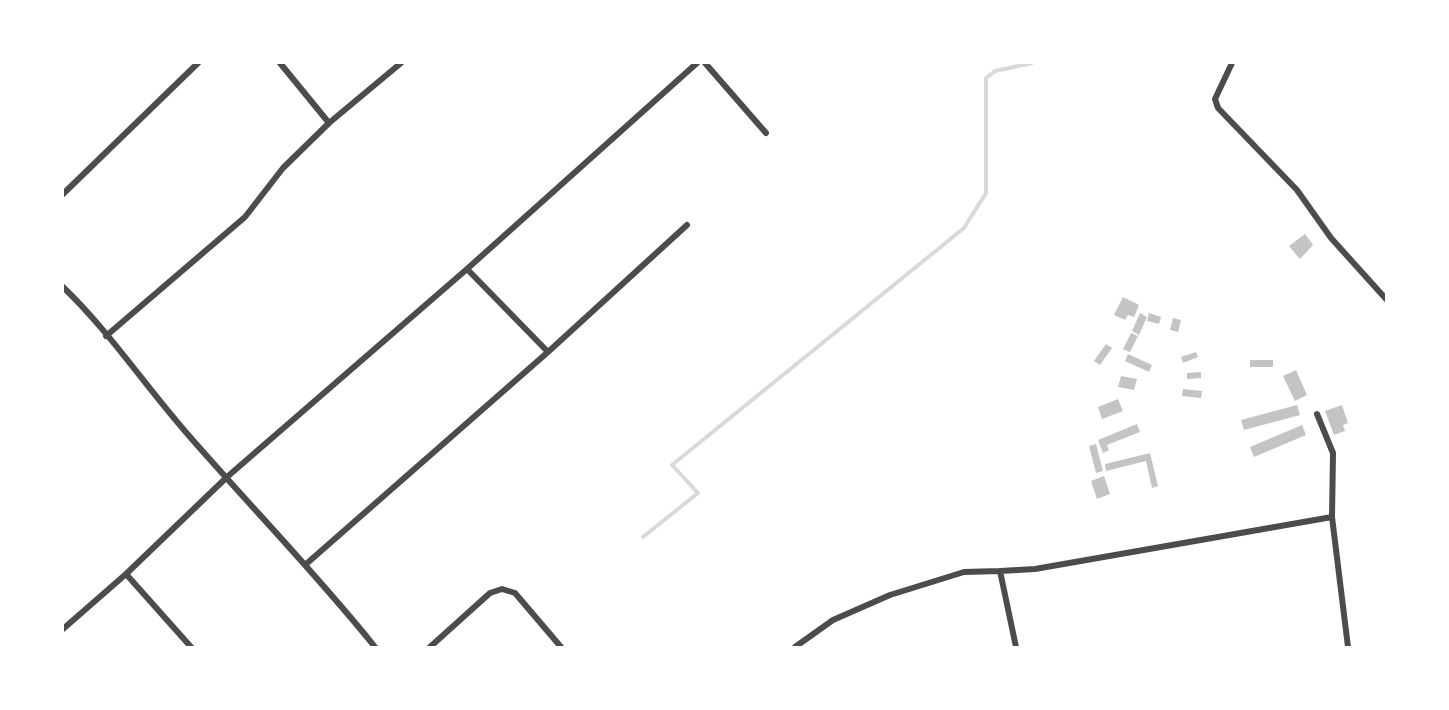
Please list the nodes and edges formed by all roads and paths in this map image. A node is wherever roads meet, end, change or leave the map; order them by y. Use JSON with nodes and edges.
{"nodes":[{"id":1,"x":198,"y":63,"type":"edge"},
{"id":2,"x":280,"y":63,"type":"edge"},
{"id":3,"x":401,"y":63,"type":"edge"},
{"id":4,"x":697,"y":63,"type":"edge"},
{"id":5,"x":705,"y":63,"type":"edge"},
{"id":6,"x":1232,"y":63,"type":"edge"},
{"id":7,"x":328,"y":123,"type":"junction"},
{"id":8,"x":766,"y":132,"type":"dead end"},
{"id":9,"x":63,"y":194,"type":"edge"},
{"id":10,"x":687,"y":225,"type":"dead end"},
{"id":11,"x":467,"y":269,"type":"junction"},
{"id":12,"x":63,"y":287,"type":"edge"},
{"id":13,"x":1386,"y":299,"type":"edge"},
{"id":14,"x":106,"y":336,"type":"junction"},
{"id":15,"x":548,"y":352,"type":"junction"},
{"id":16,"x":1317,"y":414,"type":"dead end"},
{"id":17,"x":227,"y":477,"type":"junction"},
{"id":18,"x":1332,"y":517,"type":"junction"},
{"id":19,"x":305,"y":565,"type":"junction"},
{"id":20,"x":1000,"y":571,"type":"junction"},
{"id":21,"x":126,"y":574,"type":"junction"},
{"id":22,"x":63,"y":629,"type":"edge"},
{"id":23,"x":191,"y":647,"type":"edge"},
{"id":24,"x":375,"y":647,"type":"edge"},
{"id":25,"x":430,"y":647,"type":"edge"},
{"id":26,"x":561,"y":647,"type":"edge"},
{"id":27,"x":795,"y":647,"type":"edge"},
{"id":28,"x":1016,"y":647,"type":"edge"},
{"id":29,"x":1348,"y":647,"type":"edge"}],
"edges":[{"from":1,"to":9,"type":"street"},
{"from":2,"to":7,"type":"street"},
{"from":3,"to":7,"type":"street"},
{"from":4,"to":11,"type":"street"},
{"from":5,"to":8,"type":"street"},
{"from":6,"to":13,"type":"street"},
{"from":7,"to":14,"type":"street"},
{"from":10,"to":15,"type":"street"},
{"from":11,"to":15,"type":"street"},
{"from":11,"to":17,"type":"street"},
{"from":12,"to":14,"type":"street"},
{"from":14,"to":17,"type":"street"},
{"from":15,"to":19,"type":"street"},
{"from":16,"to":18,"type":"street"},
{"from":17,"to":19,"type":"street"},
{"from":17,"to":21,"type":"street"},
{"from":18,"to":20,"type":"street"},
{"from":18,"to":29,"type":"street"},
{"from":19,"to":24,"type":"street"},
{"from":20,"to":27,"type":"street"},
{"from":20,"to":28,"type":"street"},
{"from":21,"to":22,"type":"street"},
{"from":21,"to":23,"type":"street"},
{"from":25,"to":26,"type":"street"}]}
